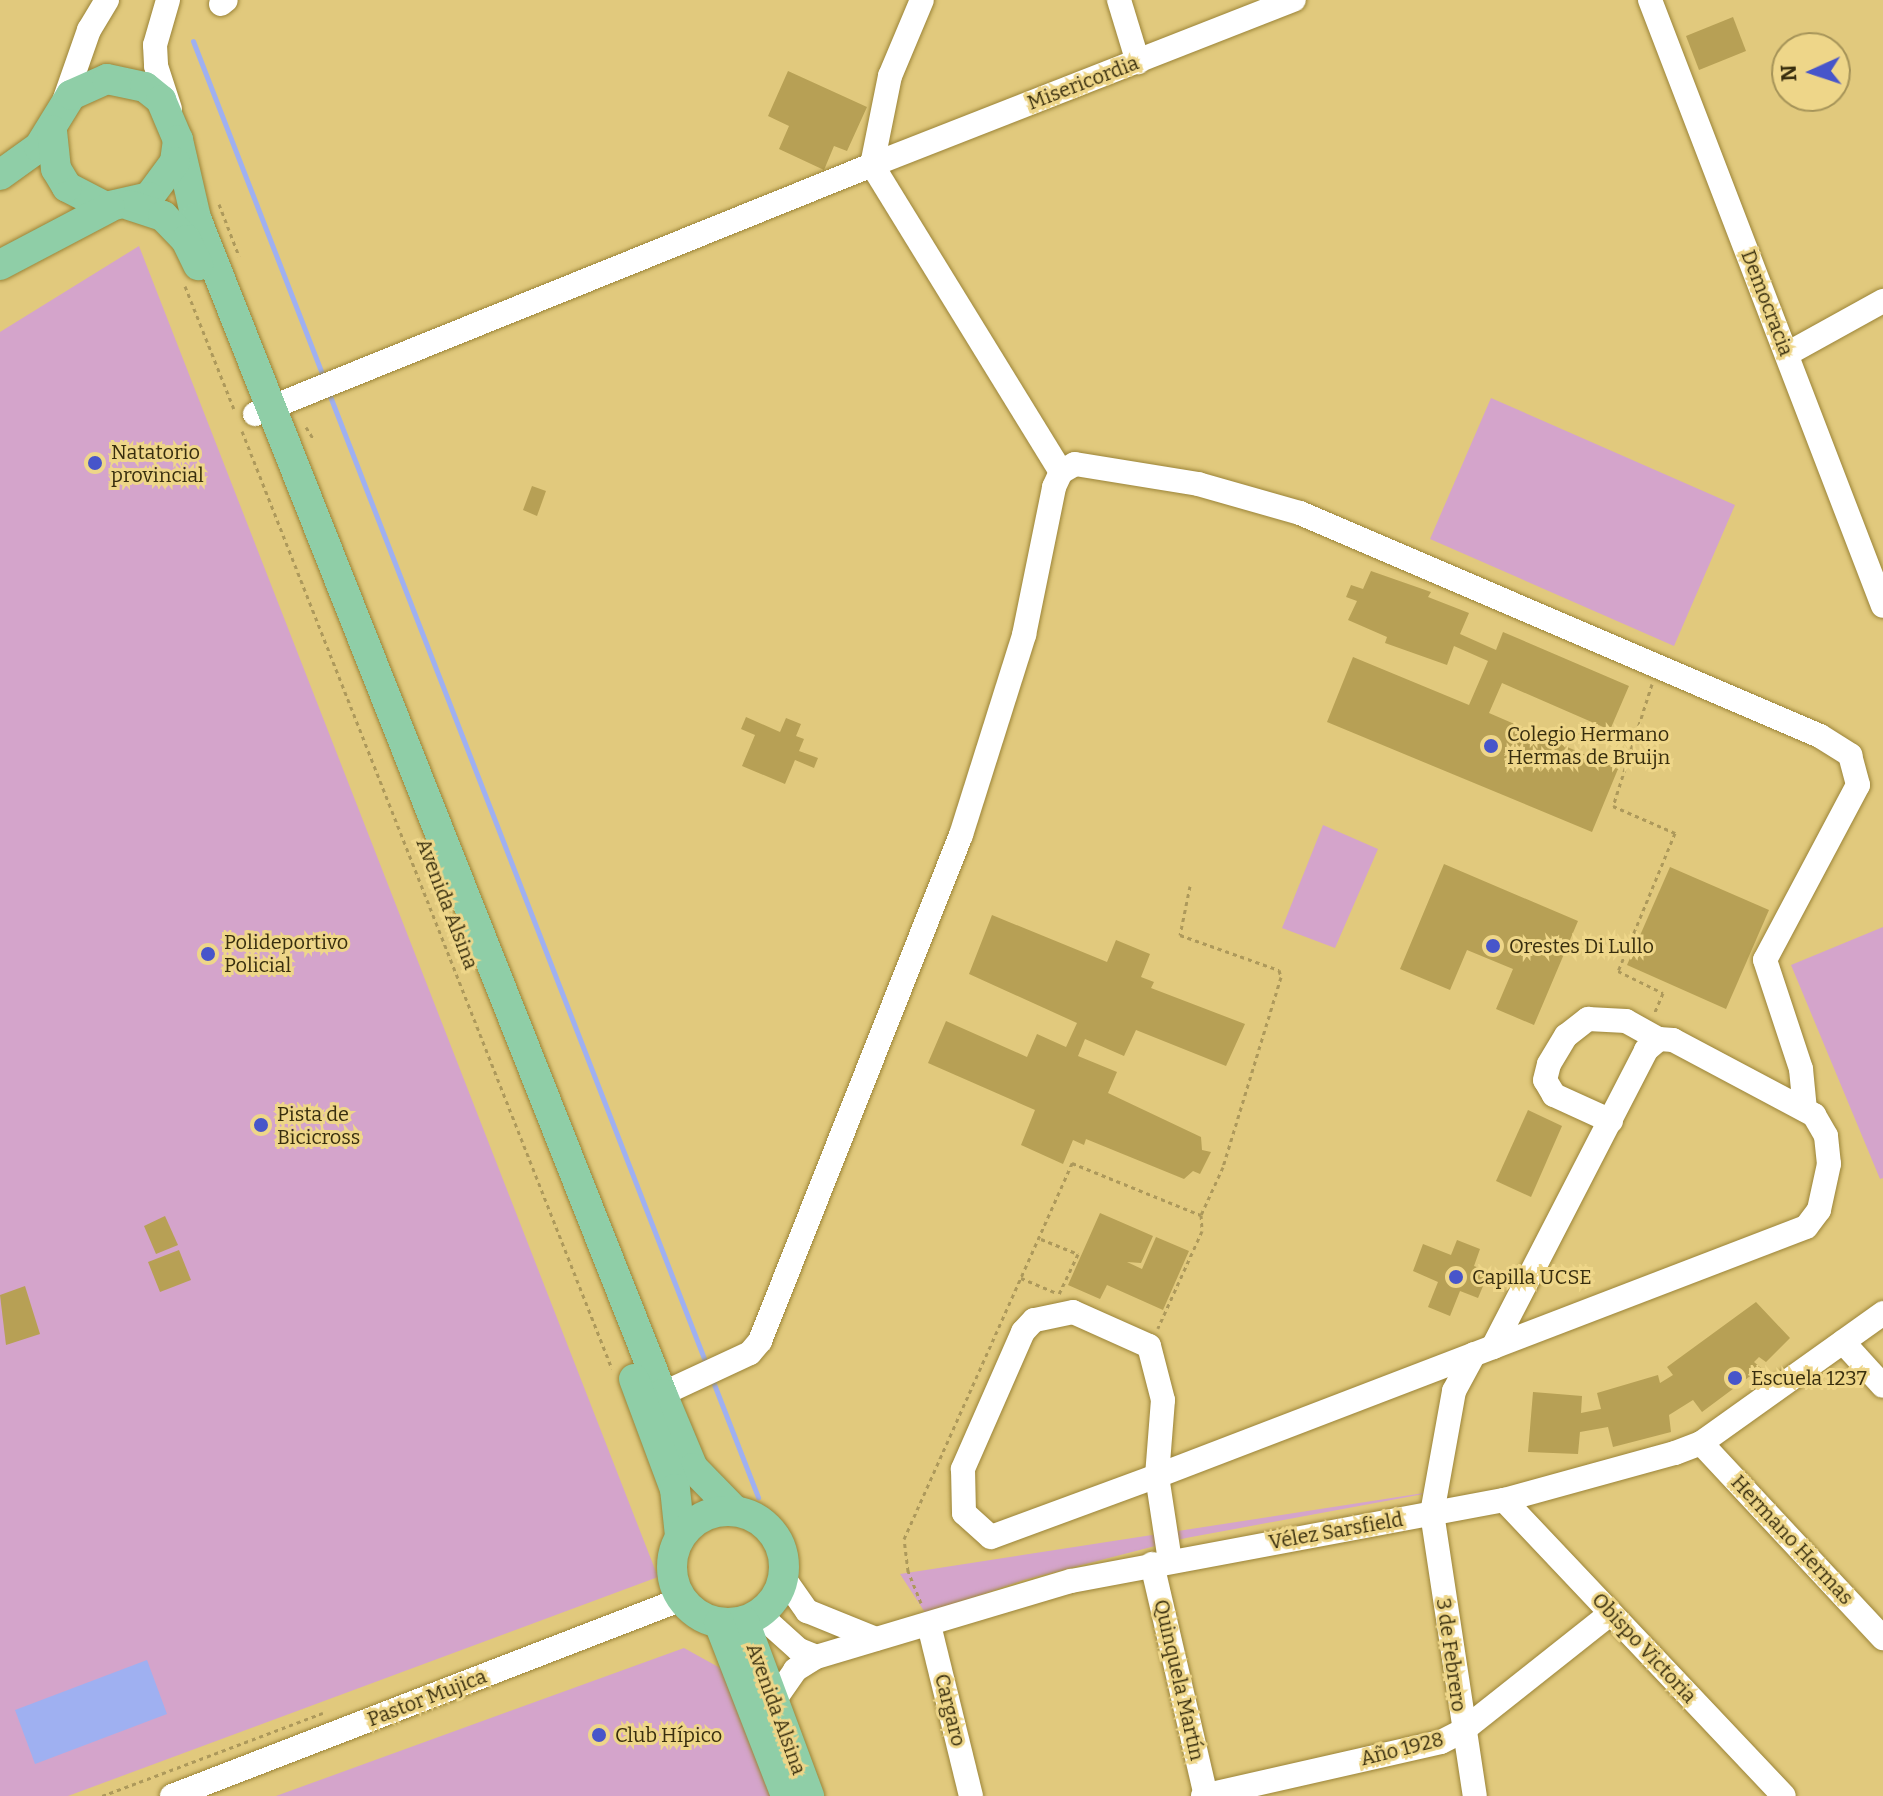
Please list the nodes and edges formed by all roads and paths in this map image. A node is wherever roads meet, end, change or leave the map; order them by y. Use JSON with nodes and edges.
{"nodes":[{"id":1,"x":107,"y":0,"type":"edge"},
{"id":2,"x":168,"y":0,"type":"edge"},
{"id":3,"x":922,"y":0,"type":"edge"},
{"id":4,"x":1119,"y":0,"type":"edge"},
{"id":5,"x":1294,"y":0,"type":"edge"},
{"id":6,"x":1650,"y":0,"type":"edge"},
{"id":7,"x":1138,"y":62,"type":"junction"},
{"id":8,"x":57,"y":118,"type":"junction"},
{"id":9,"x":175,"y":129,"type":"junction"},
{"id":10,"x":872,"y":165,"type":"junction"},
{"id":11,"x":0,"y":175,"type":"edge"},
{"id":12,"x":214,"y":192,"type":"dead end"},
{"id":13,"x":119,"y":206,"type":"junction"},
{"id":14,"x":0,"y":265,"type":"edge"},
{"id":15,"x":211,"y":271,"type":"junction"},
{"id":16,"x":1883,"y":301,"type":"edge"},
{"id":17,"x":1787,"y":354,"type":"junction"},
{"id":18,"x":273,"y":406,"type":"junction"},
{"id":19,"x":314,"y":440,"type":"dead end"},
{"id":20,"x":1061,"y":472,"type":"junction"},
{"id":21,"x":1883,"y":606,"type":"edge"},
{"id":22,"x":1657,"y":669,"type":"junction"},
{"id":23,"x":1190,"y":886,"type":"dead end"},
{"id":24,"x":1652,"y":1036,"type":"junction"},
{"id":25,"x":1805,"y":1110,"type":"junction"},
{"id":26,"x":1611,"y":1121,"type":"junction"},
{"id":27,"x":1201,"y":1215,"type":"dead end"},
{"id":28,"x":1202,"y":1231,"type":"dead end"},
{"id":29,"x":1039,"y":1238,"type":"dead end"},
{"id":30,"x":1021,"y":1278,"type":"dead end"},
{"id":31,"x":1066,"y":1303,"type":"junction"},
{"id":32,"x":1883,"y":1313,"type":"edge"},
{"id":33,"x":1843,"y":1342,"type":"junction"},
{"id":34,"x":1149,"y":1346,"type":"junction"},
{"id":35,"x":1484,"y":1350,"type":"junction"},
{"id":36,"x":613,"y":1373,"type":"dead end"},
{"id":37,"x":1883,"y":1386,"type":"edge"},
{"id":38,"x":662,"y":1394,"type":"junction"},
{"id":39,"x":1701,"y":1443,"type":"junction"},
{"id":40,"x":1157,"y":1476,"type":"junction"},
{"id":41,"x":1504,"y":1500,"type":"junction"},
{"id":42,"x":734,"y":1510,"type":"junction"},
{"id":43,"x":1432,"y":1513,"type":"junction"},
{"id":44,"x":675,"y":1542,"type":"junction"},
{"id":45,"x":1161,"y":1563,"type":"junction"},
{"id":46,"x":783,"y":1577,"type":"junction"},
{"id":47,"x":672,"y":1593,"type":"junction"},
{"id":48,"x":1611,"y":1613,"type":"junction"},
{"id":49,"x":741,"y":1619,"type":"junction"},
{"id":50,"x":929,"y":1625,"type":"junction"},
{"id":51,"x":1883,"y":1638,"type":"edge"},
{"id":52,"x":876,"y":1639,"type":"junction"},
{"id":53,"x":816,"y":1657,"type":"junction"},
{"id":54,"x":773,"y":1702,"type":"junction"},
{"id":55,"x":338,"y":1708,"type":"dead end"},
{"id":56,"x":1461,"y":1732,"type":"junction"},
{"id":57,"x":102,"y":1796,"type":"edge"},
{"id":58,"x":172,"y":1796,"type":"edge"},
{"id":59,"x":786,"y":1796,"type":"edge"},
{"id":60,"x":809,"y":1796,"type":"edge"},
{"id":61,"x":971,"y":1796,"type":"edge"},
{"id":62,"x":1205,"y":1796,"type":"edge"},
{"id":63,"x":1475,"y":1796,"type":"edge"},
{"id":64,"x":1784,"y":1796,"type":"edge"}],
"edges":[{"from":1,"to":8,"type":"street"},
{"from":2,"to":9,"type":"street"},
{"from":3,"to":10,"type":"street"},
{"from":4,"to":7,"type":"street"},
{"from":5,"to":7,"type":"street","name":"Misericordia"},
{"from":6,"to":17,"type":"street","name":"Democracia"},
{"from":7,"to":10,"type":"street","name":"Misericordia"},
{"from":8,"to":9,"type":"main road"},
{"from":8,"to":11,"type":"main road"},
{"from":8,"to":13,"type":"main road"},
{"from":9,"to":13,"type":"main road"},
{"from":9,"to":15,"type":"main road"},
{"from":10,"to":18,"type":"street","name":"Misericordia"},
{"from":10,"to":20,"type":"street"},
{"from":12,"to":15,"type":"path"},
{"from":13,"to":14,"type":"main road"},
{"from":13,"to":15,"type":"main road"},
{"from":15,"to":18,"type":"main road","name":"Avenida Alsina"},
{"from":15,"to":36,"type":"path"},
{"from":16,"to":17,"type":"street"},
{"from":17,"to":21,"type":"street","name":"Democracia"},
{"from":18,"to":19,"type":"path"},
{"from":18,"to":38,"type":"main road","name":"Avenida Alsina"},
{"from":18,"to":44,"type":"main road","name":"Avenida Alsina"},
{"from":20,"to":22,"type":"street"},
{"from":20,"to":38,"type":"street"},
{"from":22,"to":24,"type":"path"},
{"from":22,"to":25,"type":"street"},
{"from":23,"to":27,"type":"path"},
{"from":24,"to":25,"type":"street"},
{"from":24,"to":26,"type":"street","name":"3 de Febrero"},
{"from":24,"to":26,"type":"street"},
{"from":25,"to":35,"type":"street"},
{"from":26,"to":35,"type":"street","name":"3 de Febrero"},
{"from":28,"to":34,"type":"path"},
{"from":29,"to":31,"type":"path"},
{"from":30,"to":31,"type":"path"},
{"from":31,"to":34,"type":"street"},
{"from":31,"to":40,"type":"street"},
{"from":32,"to":33,"type":"street","name":"Vélez Sarsfield"},
{"from":33,"to":37,"type":"street"},
{"from":33,"to":39,"type":"street","name":"Vélez Sarsfield"},
{"from":34,"to":40,"type":"street","name":"Quinquela Martín"},
{"from":35,"to":40,"type":"street"},
{"from":35,"to":43,"type":"street","name":"3 de Febrero"},
{"from":38,"to":42,"type":"main road","name":"Avenida Alsina"},
{"from":39,"to":41,"type":"street","name":"Vélez Sarsfield"},
{"from":39,"to":51,"type":"street","name":"Hermano Hermas"},
{"from":40,"to":45,"type":"street","name":"Quinquela Martín"},
{"from":41,"to":43,"type":"street","name":"Vélez Sarsfield"},
{"from":41,"to":48,"type":"street","name":"Obispo Victoria"},
{"from":42,"to":44,"type":"main road"},
{"from":42,"to":46,"type":"main road"},
{"from":43,"to":45,"type":"street","name":"Vélez Sarsfield"},
{"from":43,"to":56,"type":"street","name":"3 de Febrero"},
{"from":44,"to":47,"type":"path"},
{"from":44,"to":47,"type":"main road","name":"Avenida Alsina"},
{"from":45,"to":50,"type":"street","name":"Vélez Sarsfield"},
{"from":45,"to":62,"type":"street","name":"Quinquela Martín"},
{"from":46,"to":49,"type":"main road"},
{"from":46,"to":52,"type":"street"},
{"from":47,"to":49,"type":"main road"},
{"from":47,"to":58,"type":"street","name":"Pastor Mujica"},
{"from":48,"to":56,"type":"street","name":"Año 1928"},
{"from":48,"to":64,"type":"street","name":"Obispo Victoria"},
{"from":49,"to":53,"type":"street"},
{"from":49,"to":54,"type":"main road","name":"Avenida Alsina"},
{"from":49,"to":59,"type":"main road","name":"Avenida Alsina"},
{"from":50,"to":52,"type":"street","name":"Vélez Sarsfield"},
{"from":50,"to":61,"type":"street","name":"Cargaro"},
{"from":52,"to":53,"type":"street","name":"Vélez Sarsfield"},
{"from":53,"to":54,"type":"street","name":"Vélez Sarsfield"},
{"from":54,"to":60,"type":"main road","name":"Avenida Alsina"},
{"from":55,"to":57,"type":"path"},
{"from":56,"to":62,"type":"street","name":"Año 1928"},
{"from":56,"to":63,"type":"street","name":"3 de Febrero"}]}
